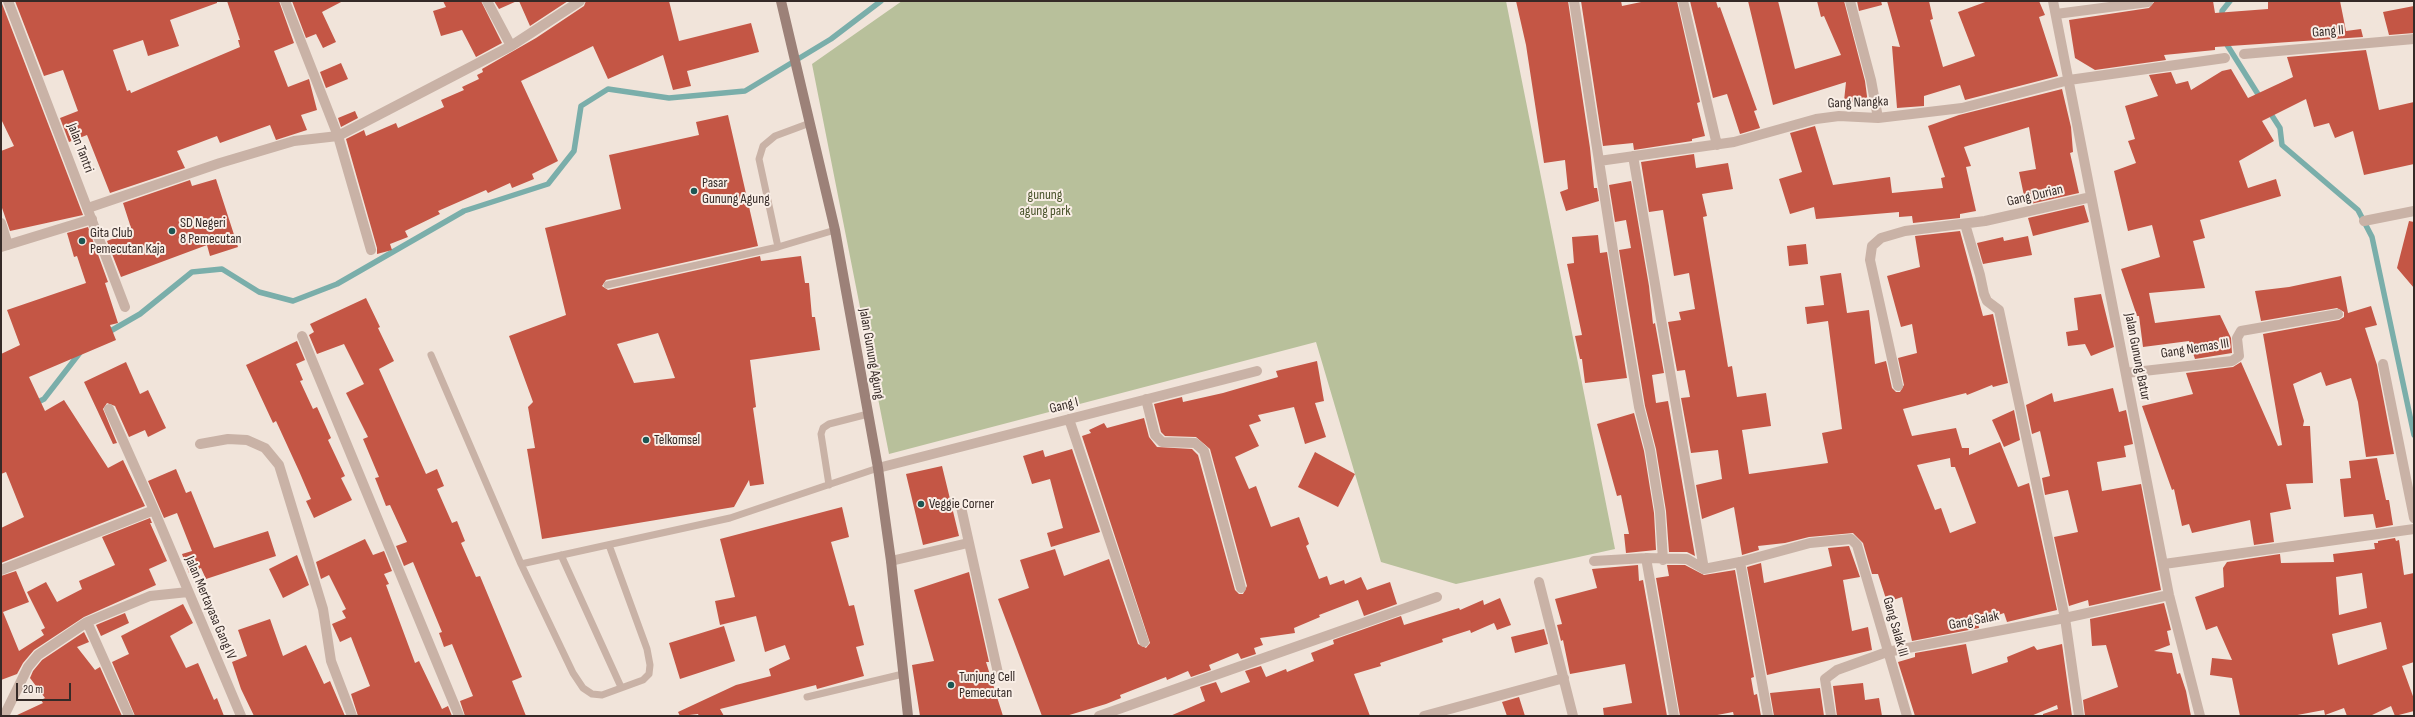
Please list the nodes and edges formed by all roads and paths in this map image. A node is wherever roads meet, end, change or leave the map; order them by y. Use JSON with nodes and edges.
{"nodes":[{"id":1,"x":8,"y":1,"type":"edge"},
{"id":2,"x":285,"y":1,"type":"edge"},
{"id":3,"x":488,"y":1,"type":"edge"},
{"id":4,"x":781,"y":1,"type":"edge"},
{"id":5,"x":1574,"y":1,"type":"edge"},
{"id":6,"x":1683,"y":1,"type":"edge"},
{"id":7,"x":1850,"y":1,"type":"edge"},
{"id":8,"x":2053,"y":1,"type":"edge"},
{"id":9,"x":577,"y":2,"type":"edge"},
{"id":10,"x":2148,"y":2,"type":"edge"},
{"id":11,"x":2056,"y":14,"type":"junction"},
{"id":12,"x":2414,"y":39,"type":"edge"},
{"id":13,"x":511,"y":46,"type":"junction"},
{"id":14,"x":2244,"y":54,"type":"dead end"},
{"id":15,"x":2225,"y":58,"type":"dead end"},
{"id":16,"x":2069,"y":80,"type":"junction"},
{"id":17,"x":1878,"y":118,"type":"junction"},
{"id":18,"x":810,"y":123,"type":"junction"},
{"id":19,"x":338,"y":136,"type":"junction"},
{"id":20,"x":1716,"y":145,"type":"junction"},
{"id":21,"x":1634,"y":156,"type":"junction"},
{"id":22,"x":1599,"y":161,"type":"junction"},
{"id":23,"x":2092,"y":197,"type":"junction"},
{"id":24,"x":88,"y":208,"type":"junction"},
{"id":25,"x":2414,"y":211,"type":"edge"},
{"id":26,"x":92,"y":219,"type":"junction"},
{"id":27,"x":2364,"y":221,"type":"dead end"},
{"id":28,"x":1,"y":223,"type":"edge"},
{"id":29,"x":1965,"y":224,"type":"junction"},
{"id":30,"x":835,"y":230,"type":"junction"},
{"id":31,"x":4,"y":246,"type":"edge"},
{"id":32,"x":778,"y":247,"type":"junction"},
{"id":33,"x":371,"y":250,"type":"dead end"},
{"id":34,"x":607,"y":285,"type":"dead end"},
{"id":35,"x":125,"y":306,"type":"dead end"},
{"id":36,"x":2338,"y":314,"type":"dead end"},
{"id":37,"x":302,"y":336,"type":"dead end"},
{"id":38,"x":431,"y":355,"type":"dead end"},
{"id":39,"x":2383,"y":364,"type":"dead end"},
{"id":40,"x":1257,"y":371,"type":"dead end"},
{"id":41,"x":2126,"y":373,"type":"junction"},
{"id":42,"x":1898,"y":386,"type":"dead end"},
{"id":43,"x":1146,"y":399,"type":"junction"},
{"id":44,"x":109,"y":409,"type":"dead end"},
{"id":45,"x":868,"y":414,"type":"junction"},
{"id":46,"x":1069,"y":419,"type":"junction"},
{"id":47,"x":200,"y":444,"type":"dead end"},
{"id":48,"x":878,"y":468,"type":"junction"},
{"id":49,"x":829,"y":485,"type":"junction"},
{"id":50,"x":961,"y":507,"type":"dead end"},
{"id":51,"x":154,"y":510,"type":"junction"},
{"id":52,"x":2414,"y":518,"type":"edge"},
{"id":53,"x":2414,"y":529,"type":"edge"},
{"id":54,"x":968,"y":543,"type":"junction"},
{"id":55,"x":609,"y":545,"type":"junction"},
{"id":56,"x":561,"y":555,"type":"junction"},
{"id":57,"x":1646,"y":558,"type":"junction"},
{"id":58,"x":1663,"y":560,"type":"junction"},
{"id":59,"x":891,"y":561,"type":"junction"},
{"id":60,"x":1594,"y":561,"type":"dead end"},
{"id":61,"x":1740,"y":562,"type":"junction"},
{"id":62,"x":521,"y":564,"type":"junction"},
{"id":63,"x":2164,"y":564,"type":"junction"},
{"id":64,"x":1704,"y":569,"type":"junction"},
{"id":65,"x":1,"y":570,"type":"edge"},
{"id":66,"x":1539,"y":582,"type":"dead end"},
{"id":67,"x":1242,"y":588,"type":"dead end"},
{"id":68,"x":188,"y":592,"type":"junction"},
{"id":69,"x":2169,"y":595,"type":"junction"},
{"id":70,"x":1436,"y":597,"type":"dead end"},
{"id":71,"x":2065,"y":618,"type":"junction"},
{"id":72,"x":87,"y":622,"type":"junction"},
{"id":73,"x":1144,"y":642,"type":"dead end"},
{"id":74,"x":1887,"y":652,"type":"junction"},
{"id":75,"x":998,"y":673,"type":"dead end"},
{"id":76,"x":903,"y":674,"type":"junction"},
{"id":77,"x":1564,"y":678,"type":"junction"},
{"id":78,"x":621,"y":688,"type":"junction"},
{"id":79,"x":807,"y":697,"type":"dead end"},
{"id":80,"x":4,"y":716,"type":"edge"},
{"id":81,"x":130,"y":716,"type":"edge"},
{"id":82,"x":242,"y":716,"type":"edge"},
{"id":83,"x":352,"y":716,"type":"edge"},
{"id":84,"x":459,"y":716,"type":"edge"},
{"id":85,"x":908,"y":716,"type":"edge"},
{"id":86,"x":1099,"y":716,"type":"edge"},
{"id":87,"x":1424,"y":716,"type":"edge"},
{"id":88,"x":1573,"y":716,"type":"edge"},
{"id":89,"x":1674,"y":716,"type":"edge"},
{"id":90,"x":1768,"y":716,"type":"edge"},
{"id":91,"x":1831,"y":716,"type":"edge"},
{"id":92,"x":1907,"y":716,"type":"edge"},
{"id":93,"x":2079,"y":716,"type":"edge"},
{"id":94,"x":2199,"y":716,"type":"edge"}],
"edges":[{"from":1,"to":24,"type":"street","name":"Jalan Tantri"},
{"from":2,"to":19,"type":"street"},
{"from":3,"to":13,"type":"street"},
{"from":4,"to":18,"type":"main road","name":"Jalan Gunung Agung"},
{"from":5,"to":22,"type":"street"},
{"from":6,"to":20,"type":"street"},
{"from":7,"to":17,"type":"street"},
{"from":8,"to":11,"type":"street","name":"Jalan Gunung Batur"},
{"from":9,"to":13,"type":"street"},
{"from":10,"to":11,"type":"street"},
{"from":11,"to":16,"type":"street","name":"Jalan Gunung Batur"},
{"from":12,"to":14,"type":"street","name":"Gang II"},
{"from":13,"to":19,"type":"street"},
{"from":15,"to":16,"type":"street","name":"Gang Nangka"},
{"from":16,"to":17,"type":"street","name":"Gang Nangka"},
{"from":16,"to":23,"type":"street","name":"Jalan Gunung Batur"},
{"from":17,"to":20,"type":"street","name":"Gang Nangka"},
{"from":18,"to":30,"type":"main road","name":"Jalan Gunung Agung"},
{"from":18,"to":32,"type":"lane"},
{"from":19,"to":24,"type":"street"},
{"from":19,"to":33,"type":"street"},
{"from":20,"to":21,"type":"street","name":"Gang Nangka"},
{"from":21,"to":22,"type":"street","name":"Gang Nangka"},
{"from":21,"to":64,"type":"street"},
{"from":22,"to":58,"type":"street"},
{"from":23,"to":29,"type":"street","name":"Gang Durian"},
{"from":23,"to":41,"type":"street","name":"Jalan Gunung Batur"},
{"from":24,"to":26,"type":"street","name":"Jalan Tantri"},
{"from":25,"to":27,"type":"street"},
{"from":26,"to":31,"type":"street"},
{"from":26,"to":35,"type":"street","name":"Jalan Tantri"},
{"from":28,"to":31,"type":"street"},
{"from":29,"to":42,"type":"street","name":"Gang Durian"},
{"from":29,"to":71,"type":"street"},
{"from":30,"to":32,"type":"lane"},
{"from":30,"to":45,"type":"main road","name":"Jalan Gunung Agung"},
{"from":32,"to":34,"type":"lane"},
{"from":36,"to":41,"type":"street","name":"Gang Nemas III"},
{"from":37,"to":84,"type":"street"},
{"from":38,"to":62,"type":"lane"},
{"from":39,"to":52,"type":"street"},
{"from":40,"to":43,"type":"street","name":"Gang I"},
{"from":41,"to":63,"type":"street","name":"Jalan Gunung Batur"},
{"from":43,"to":46,"type":"street","name":"Gang I"},
{"from":43,"to":67,"type":"street"},
{"from":44,"to":51,"type":"street","name":"Jalan Mertayasa Gang IV"},
{"from":45,"to":48,"type":"main road","name":"Jalan Gunung Agung"},
{"from":45,"to":49,"type":"lane"},
{"from":46,"to":48,"type":"street","name":"Gang I"},
{"from":46,"to":73,"type":"street"},
{"from":47,"to":83,"type":"street"},
{"from":48,"to":49,"type":"lane"},
{"from":48,"to":59,"type":"main road","name":"Jalan Gunung Agung"},
{"from":49,"to":55,"type":"lane"},
{"from":50,"to":54,"type":"street"},
{"from":51,"to":65,"type":"street"},
{"from":51,"to":68,"type":"street","name":"Jalan Mertayasa Gang IV"},
{"from":53,"to":63,"type":"street"},
{"from":54,"to":59,"type":"street"},
{"from":54,"to":75,"type":"street"},
{"from":55,"to":56,"type":"lane"},
{"from":55,"to":78,"type":"lane"},
{"from":56,"to":62,"type":"lane"},
{"from":56,"to":78,"type":"lane"},
{"from":57,"to":58,"type":"street"},
{"from":57,"to":60,"type":"street"},
{"from":57,"to":89,"type":"street"},
{"from":58,"to":64,"type":"street"},
{"from":59,"to":76,"type":"main road","name":"Jalan Gunung Agung"},
{"from":61,"to":64,"type":"street"},
{"from":61,"to":74,"type":"street","name":"Gang Salak III"},
{"from":61,"to":90,"type":"street"},
{"from":62,"to":78,"type":"lane"},
{"from":63,"to":69,"type":"street","name":"Jalan Gunung Batur"},
{"from":66,"to":77,"type":"street"},
{"from":68,"to":72,"type":"street"},
{"from":68,"to":82,"type":"street","name":"Jalan Mertayasa Gang IV"},
{"from":69,"to":71,"type":"street","name":"Gang Salak"},
{"from":69,"to":94,"type":"street","name":"Jalan Gunung Batur"},
{"from":70,"to":86,"type":"street"},
{"from":71,"to":74,"type":"street","name":"Gang Salak"},
{"from":71,"to":93,"type":"street"},
{"from":72,"to":80,"type":"street"},
{"from":72,"to":81,"type":"street"},
{"from":74,"to":91,"type":"street","name":"Gang Salak"},
{"from":74,"to":92,"type":"street","name":"Gang Salak III"},
{"from":76,"to":79,"type":"lane"},
{"from":76,"to":85,"type":"main road","name":"Jalan Gunung Agung"},
{"from":77,"to":87,"type":"street"},
{"from":77,"to":88,"type":"street"}]}
